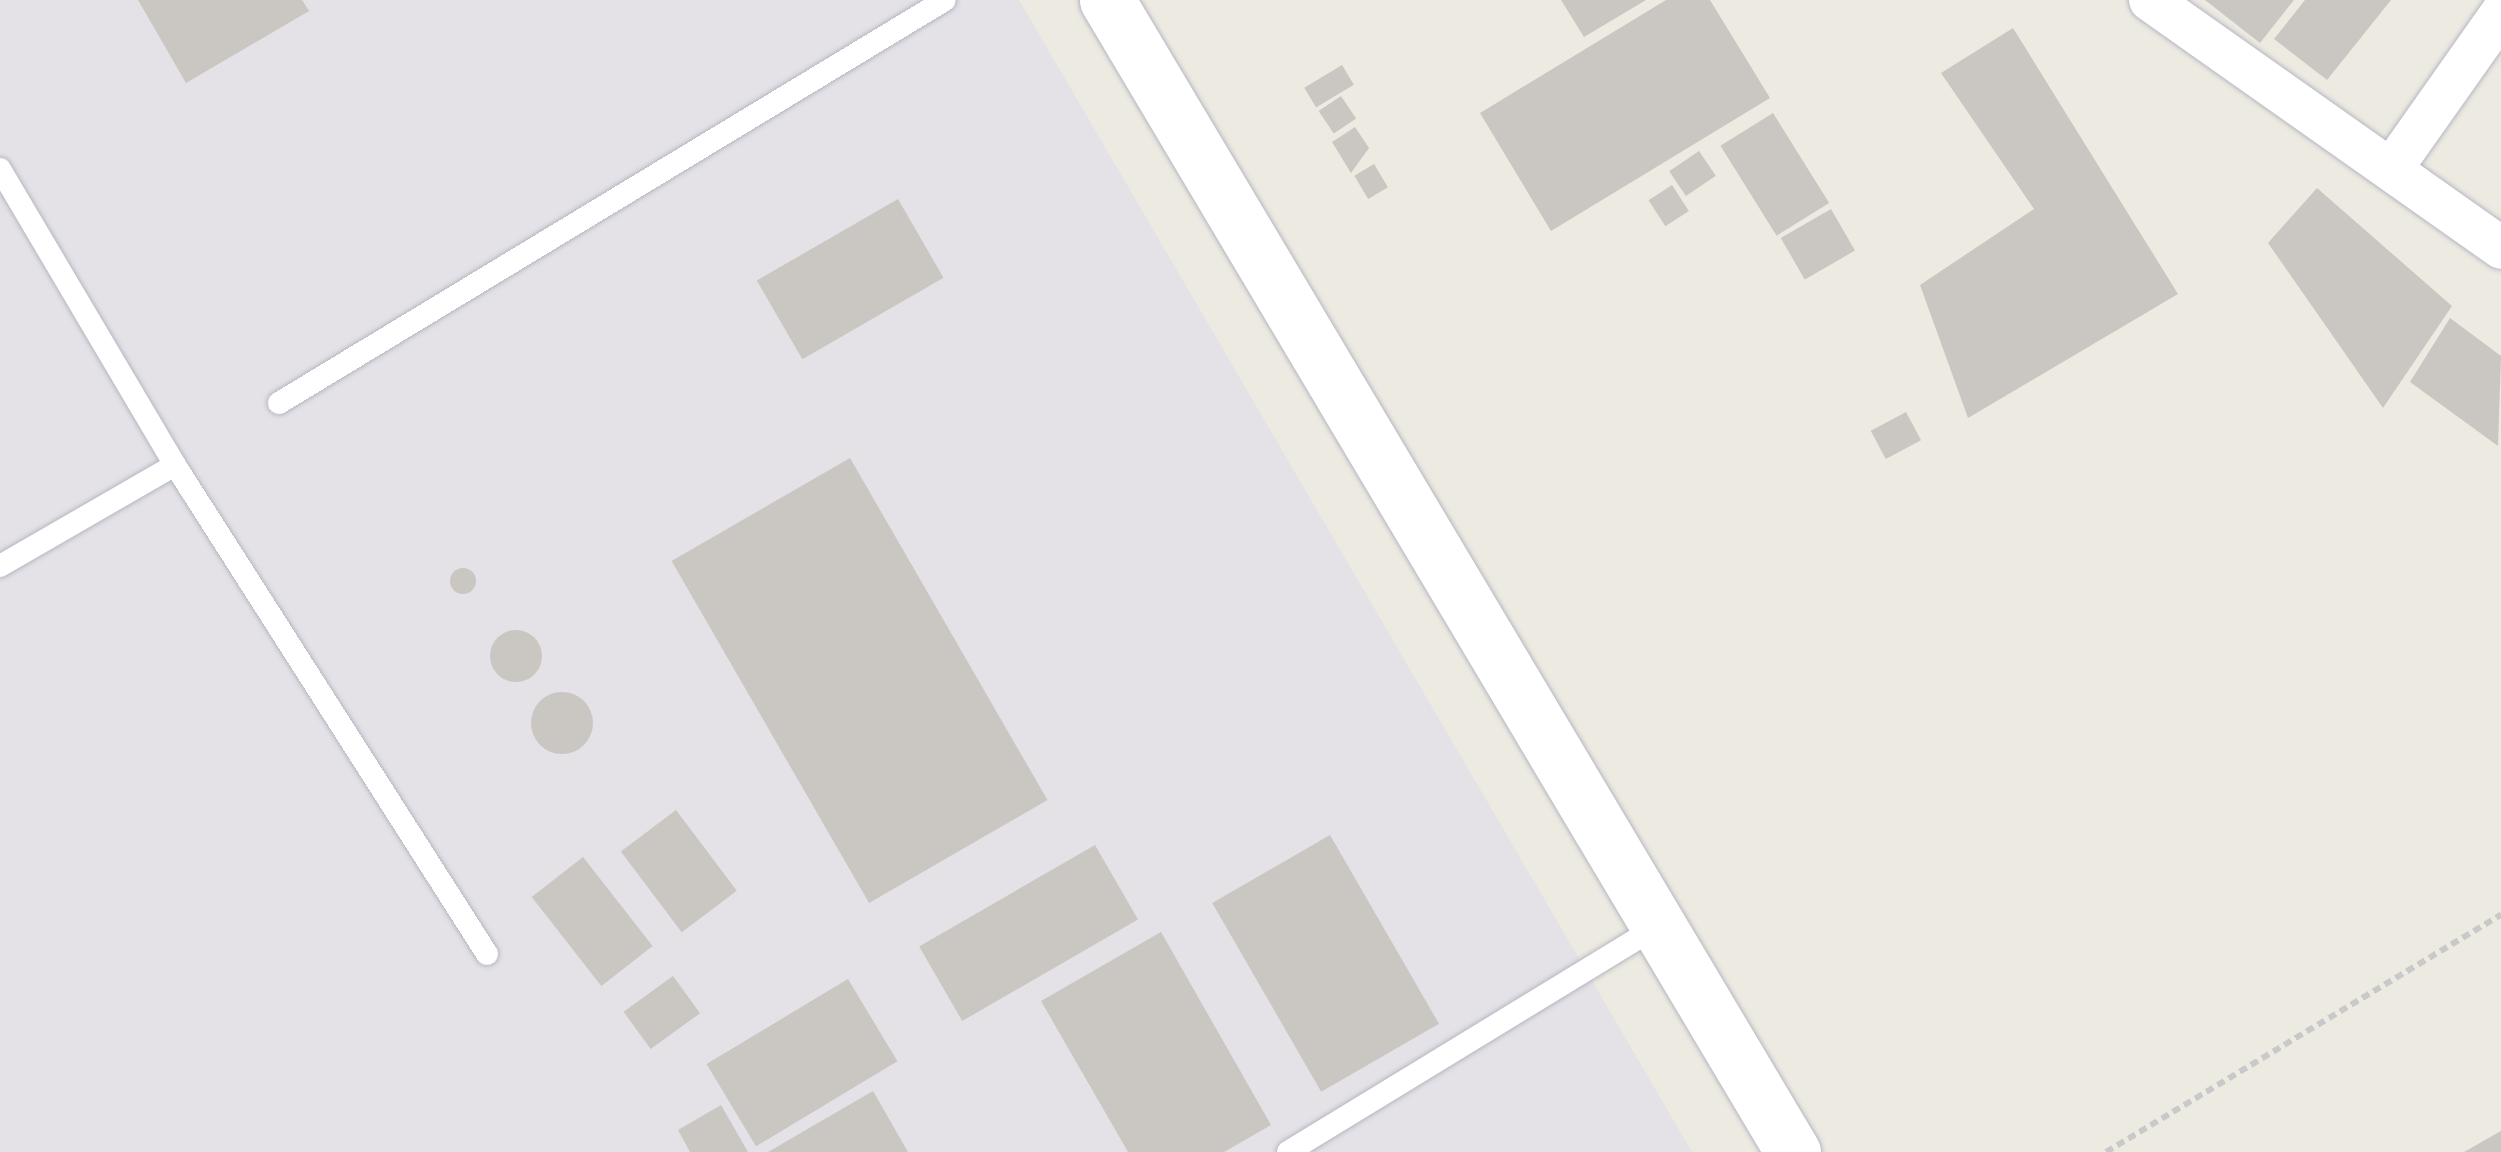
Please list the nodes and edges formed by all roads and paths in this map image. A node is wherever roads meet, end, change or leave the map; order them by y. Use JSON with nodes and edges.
{"nodes":[{"id":1,"x":945,"y":0,"type":"edge"},
{"id":2,"x":1107,"y":0,"type":"edge"},
{"id":3,"x":2150,"y":0,"type":"edge"},
{"id":4,"x":2501,"y":14,"type":"edge"},
{"id":5,"x":2395,"y":164,"type":"junction"},
{"id":6,"x":0,"y":169,"type":"edge"},
{"id":7,"x":2501,"y":248,"type":"edge"},
{"id":8,"x":279,"y":403,"type":"dead end"},
{"id":9,"x":175,"y":466,"type":"junction"},
{"id":10,"x":0,"y":566,"type":"edge"},
{"id":11,"x":2501,"y":915,"type":"edge"},
{"id":12,"x":1658,"y":926,"type":"junction"},
{"id":13,"x":487,"y":954,"type":"dead end"},
{"id":14,"x":1288,"y":1152,"type":"edge"},
{"id":15,"x":1793,"y":1152,"type":"edge"},
{"id":16,"x":2106,"y":1152,"type":"edge"}],
"edges":[{"from":1,"to":8,"type":"lane"},
{"from":2,"to":12,"type":"main road"},
{"from":3,"to":5,"type":"street"},
{"from":4,"to":5,"type":"street"},
{"from":5,"to":7,"type":"street"},
{"from":6,"to":9,"type":"lane"},
{"from":9,"to":10,"type":"lane"},
{"from":9,"to":13,"type":"lane"},
{"from":11,"to":16,"type":"path"},
{"from":12,"to":14,"type":"lane"},
{"from":12,"to":15,"type":"main road"}]}
